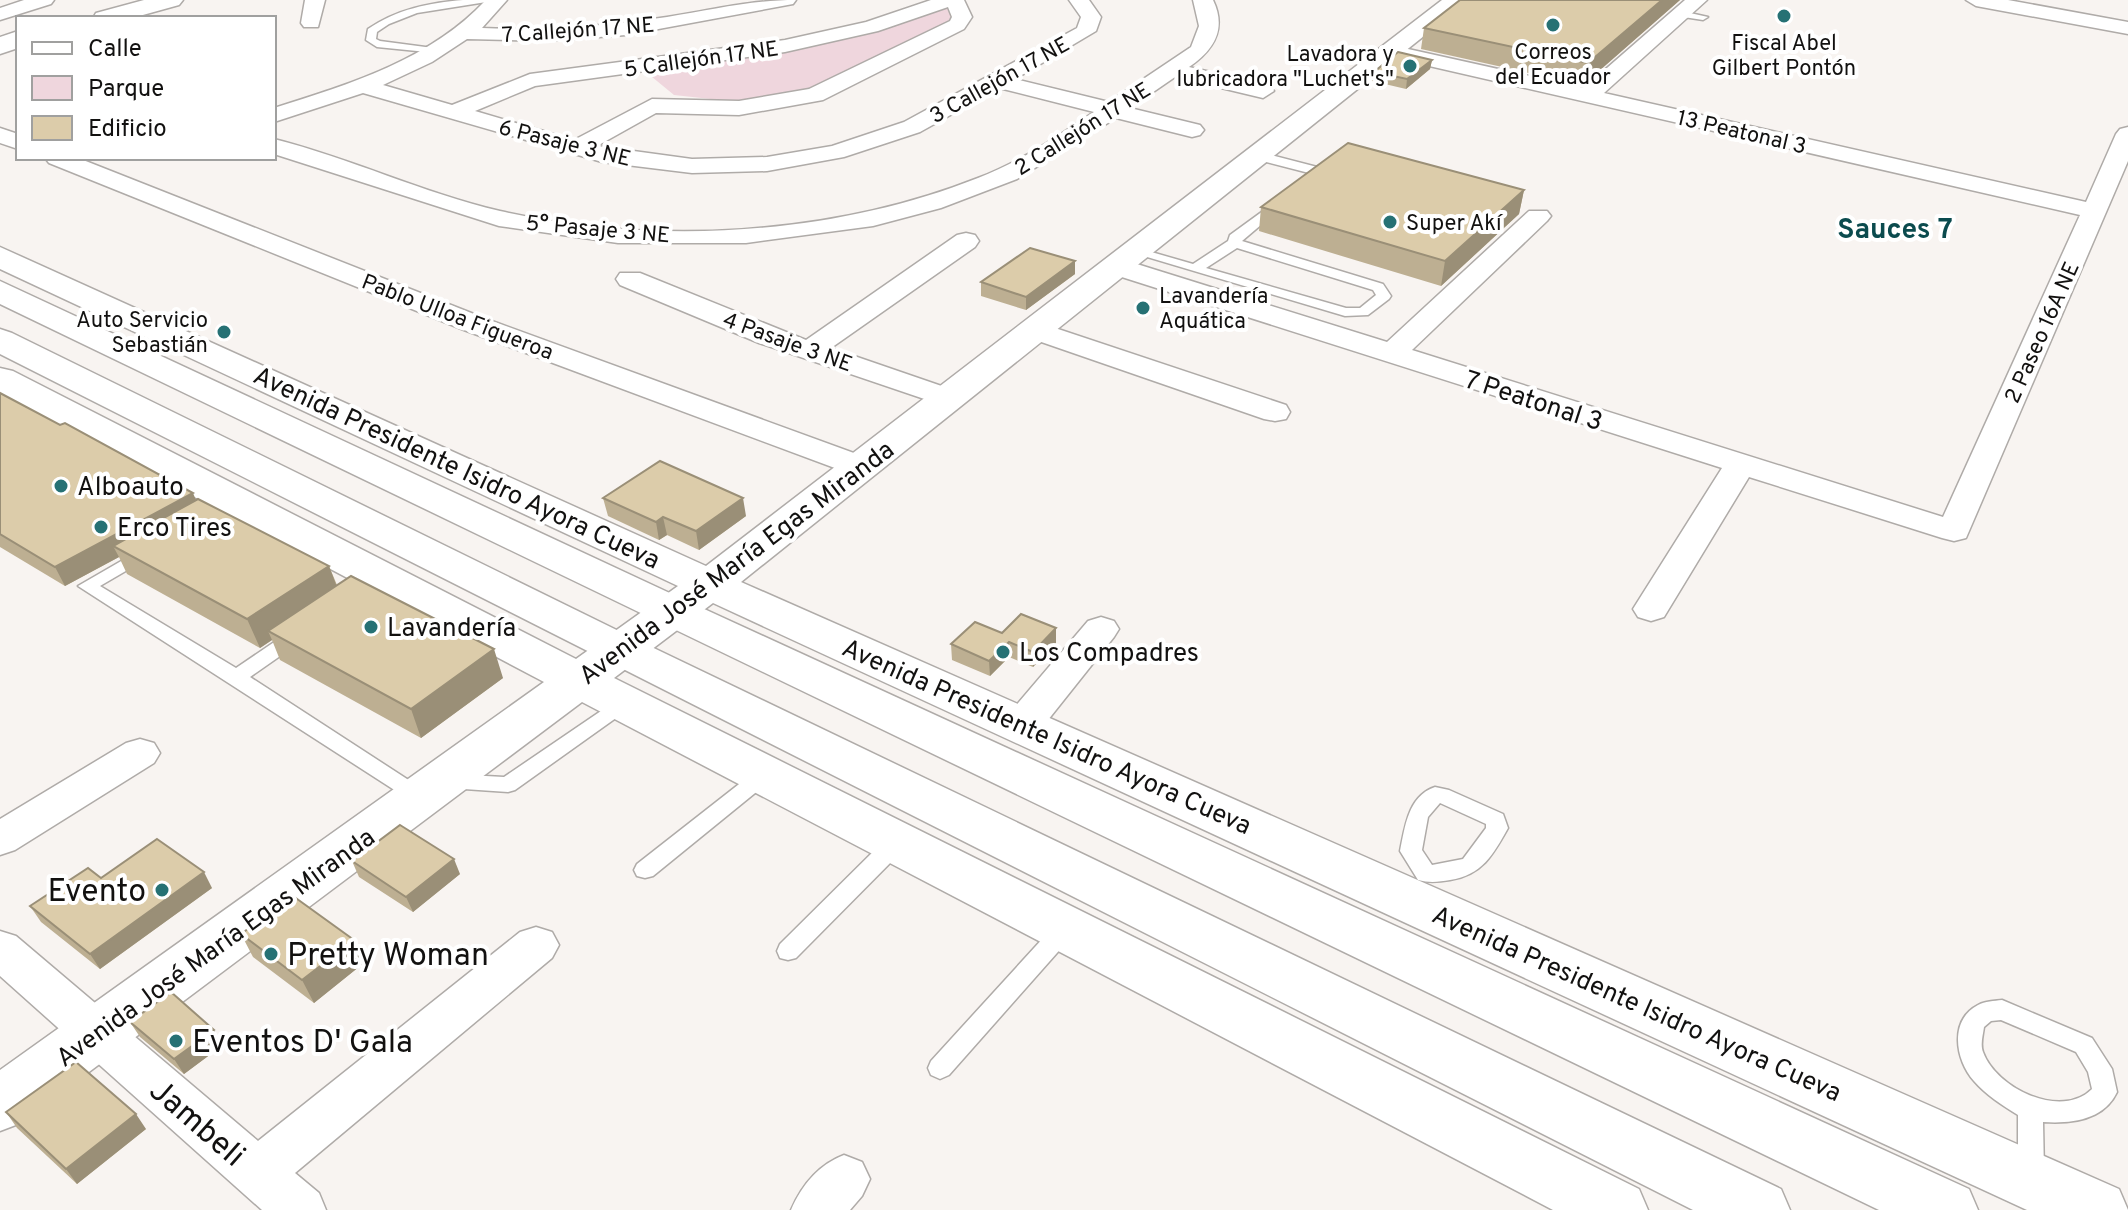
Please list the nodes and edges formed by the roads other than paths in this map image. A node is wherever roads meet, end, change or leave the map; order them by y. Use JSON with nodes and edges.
{"nodes":[{"id":1,"x":44,"y":0,"type":"edge"},
{"id":2,"x":137,"y":0,"type":"edge"},
{"id":3,"x":171,"y":0,"type":"edge"},
{"id":4,"x":315,"y":0,"type":"edge"},
{"id":5,"x":496,"y":0,"type":"edge"},
{"id":6,"x":786,"y":0,"type":"edge"},
{"id":7,"x":952,"y":0,"type":"edge"},
{"id":8,"x":1079,"y":0,"type":"edge"},
{"id":9,"x":1203,"y":0,"type":"edge"},
{"id":10,"x":1457,"y":0,"type":"edge"},
{"id":11,"x":1976,"y":0,"type":"edge"},
{"id":12,"x":1694,"y":10,"type":"edge"},
{"id":13,"x":0,"y":14,"type":"edge"},
{"id":14,"x":95,"y":16,"type":"edge"},
{"id":15,"x":311,"y":23,"type":"dead end"},
{"id":16,"x":2128,"y":28,"type":"edge"},
{"id":17,"x":465,"y":33,"type":"junction"},
{"id":18,"x":433,"y":51,"type":"junction"},
{"id":19,"x":1390,"y":51,"type":"junction"},
{"id":20,"x":1173,"y":70,"type":"junction"},
{"id":21,"x":997,"y":81,"type":"junction"},
{"id":22,"x":363,"y":86,"type":"junction"},
{"id":23,"x":1263,"y":91,"type":"dead end"},
{"id":24,"x":1588,"y":96,"type":"junction"},
{"id":25,"x":1112,"y":111,"type":"junction"},
{"id":26,"x":453,"y":112,"type":"junction"},
{"id":27,"x":276,"y":114,"type":"edge"},
{"id":28,"x":912,"y":127,"type":"joint"},
{"id":29,"x":1192,"y":130,"type":"dead end"},
{"id":30,"x":2128,"y":134,"type":"edge"},
{"id":31,"x":276,"y":147,"type":"edge"},
{"id":32,"x":575,"y":149,"type":"junction"},
{"id":33,"x":1255,"y":155,"type":"junction"},
{"id":34,"x":62,"y":160,"type":"edge"},
{"id":35,"x":931,"y":202,"type":"joint"},
{"id":36,"x":2094,"y":211,"type":"junction"},
{"id":37,"x":1538,"y":216,"type":"dead end"},
{"id":38,"x":966,"y":241,"type":"dead end"},
{"id":39,"x":1235,"y":243,"type":"junction"},
{"id":40,"x":0,"y":257,"type":"edge"},
{"id":41,"x":1124,"y":258,"type":"junction"},
{"id":42,"x":1196,"y":268,"type":"junction"},
{"id":43,"x":630,"y":279,"type":"dead end"},
{"id":44,"x":0,"y":291,"type":"edge"},
{"id":45,"x":1034,"y":330,"type":"junction"},
{"id":46,"x":0,"y":340,"type":"edge"},
{"id":47,"x":810,"y":350,"type":"junction"},
{"id":48,"x":1391,"y":354,"type":"junction"},
{"id":49,"x":0,"y":379,"type":"edge"},
{"id":50,"x":948,"y":398,"type":"junction"},
{"id":51,"x":1275,"y":412,"type":"dead end"},
{"id":52,"x":1740,"y":465,"type":"junction"},
{"id":53,"x":862,"y":467,"type":"junction"},
{"id":54,"x":1954,"y":531,"type":"joint"},
{"id":55,"x":155,"y":547,"type":"edge"},
{"id":56,"x":692,"y":598,"type":"junction"},
{"id":57,"x":1651,"y":609,"type":"dead end"},
{"id":58,"x":312,"y":626,"type":"edge"},
{"id":59,"x":1101,"y":629,"type":"dead end"},
{"id":60,"x":236,"y":677,"type":"junction"},
{"id":61,"x":608,"y":678,"type":"junction"},
{"id":62,"x":1022,"y":725,"type":"junction"},
{"id":63,"x":140,"y":753,"type":"dead end"},
{"id":64,"x":764,"y":775,"type":"junction"},
{"id":65,"x":431,"y":789,"type":"junction"},
{"id":66,"x":0,"y":839,"type":"edge"},
{"id":67,"x":897,"y":842,"type":"junction"},
{"id":68,"x":645,"y":870,"type":"dead end"},
{"id":69,"x":1065,"y":928,"type":"junction"},
{"id":70,"x":536,"y":945,"type":"dead end"},
{"id":71,"x":0,"y":949,"type":"edge"},
{"id":72,"x":788,"y":951,"type":"dead end"},
{"id":73,"x":97,"y":1033,"type":"junction"},
{"id":74,"x":940,"y":1068,"type":"dead end"},
{"id":75,"x":0,"y":1104,"type":"edge"},
{"id":76,"x":2030,"y":1110,"type":"junction"},
{"id":77,"x":257,"y":1173,"type":"junction"},
{"id":78,"x":2031,"y":1180,"type":"junction"},
{"id":79,"x":300,"y":1210,"type":"edge"},
{"id":80,"x":1616,"y":1210,"type":"edge"},
{"id":81,"x":1758,"y":1210,"type":"edge"},
{"id":82,"x":1946,"y":1210,"type":"edge"},
{"id":83,"x":2096,"y":1210,"type":"edge"}],
"edges":[{"from":1,"to":13,"type":"street"},
{"from":2,"to":14,"type":"main road"},
{"from":3,"to":14,"type":"main road"},
{"from":4,"to":15,"type":"street"},
{"from":5,"to":17,"type":"street","name":"7 Callejón 17 NE"},
{"from":5,"to":18,"type":"lane"},
{"from":6,"to":17,"type":"street","name":"7 Callejón 17 NE"},
{"from":7,"to":26,"type":"street","name":"5 Callejón 17 NE"},
{"from":7,"to":32,"type":"street"},
{"from":8,"to":21,"type":"street","name":"3 Callejón 17 NE"},
{"from":9,"to":20,"type":"street","name":"2 Callejón 17 NE"},
{"from":10,"to":19,"type":"main road","name":"Avenida José María Egas Miranda"},
{"from":11,"to":16,"type":"street"},
{"from":12,"to":24,"type":"street"},
{"from":17,"to":18,"type":"street","name":"7 Callejón 17 NE"},
{"from":18,"to":22,"type":"street","name":"7 Callejón 17 NE"},
{"from":19,"to":24,"type":"street","name":"13 Peatonal 3"},
{"from":19,"to":33,"type":"main road","name":"Avenida José María Egas Miranda"},
{"from":20,"to":23,"type":"street"},
{"from":20,"to":25,"type":"street","name":"2 Callejón 17 NE"},
{"from":21,"to":25,"type":"street"},
{"from":21,"to":28,"type":"street","name":"3 Callejón 17 NE"},
{"from":22,"to":26,"type":"street","name":"6 Pasaje 3 NE"},
{"from":22,"to":27,"type":"street","name":"7 Callejón 17 NE"},
{"from":24,"to":36,"type":"street","name":"13 Peatonal 3"},
{"from":25,"to":29,"type":"street"},
{"from":25,"to":35,"type":"street","name":"2 Callejón 17 NE"},
{"from":26,"to":32,"type":"street","name":"6 Pasaje 3 NE"},
{"from":28,"to":32,"type":"street","name":"6 Pasaje 3 NE"},
{"from":30,"to":36,"type":"street","name":"2 Paseo 16A NE"},
{"from":31,"to":35,"type":"street","name":"5° Pasaje 3 NE"},
{"from":33,"to":39,"type":"lane"},
{"from":33,"to":41,"type":"main road","name":"Avenida José María Egas Miranda"},
{"from":34,"to":53,"type":"street","name":"Pablo Ulloa Figueroa"},
{"from":36,"to":54,"type":"street","name":"2 Paseo 16A NE"},
{"from":37,"to":48,"type":"street"},
{"from":38,"to":47,"type":"street"},
{"from":39,"to":42,"type":"lane"},
{"from":39,"to":42,"type":"lane"},
{"from":40,"to":56,"type":"main road","name":"Avenida Presidente Isidro Ayora Cueva"},
{"from":41,"to":42,"type":"lane"},
{"from":41,"to":45,"type":"main road","name":"Avenida José María Egas Miranda"},
{"from":41,"to":48,"type":"street","name":"7 Peatonal 3"},
{"from":43,"to":47,"type":"street","name":"4 Pasaje 3 NE"},
{"from":44,"to":56,"type":"main road","name":"Avenida Presidente Isidro Ayora Cueva"},
{"from":45,"to":50,"type":"main road","name":"Avenida José María Egas Miranda"},
{"from":45,"to":51,"type":"street"},
{"from":46,"to":61,"type":"main road"},
{"from":47,"to":50,"type":"street","name":"4 Pasaje 3 NE"},
{"from":48,"to":52,"type":"street","name":"7 Peatonal 3"},
{"from":49,"to":61,"type":"main road"},
{"from":50,"to":53,"type":"main road","name":"Avenida José María Egas Miranda"},
{"from":52,"to":54,"type":"street","name":"7 Peatonal 3"},
{"from":52,"to":57,"type":"street"},
{"from":53,"to":56,"type":"main road","name":"Avenida José María Egas Miranda"},
{"from":55,"to":60,"type":"lane"},
{"from":56,"to":61,"type":"main road","name":"Avenida José María Egas Miranda"},
{"from":56,"to":62,"type":"main road","name":"Avenida Presidente Isidro Ayora Cueva"},
{"from":56,"to":82,"type":"main road","name":"Avenida Presidente Isidro Ayora Cueva"},
{"from":58,"to":60,"type":"lane"},
{"from":59,"to":62,"type":"street"},
{"from":60,"to":65,"type":"lane"},
{"from":61,"to":64,"type":"main road"},
{"from":61,"to":65,"type":"main road","name":"Avenida José María Egas Miranda"},
{"from":61,"to":81,"type":"main road"},
{"from":62,"to":78,"type":"main road","name":"Avenida Presidente Isidro Ayora Cueva"},
{"from":63,"to":66,"type":"street"},
{"from":64,"to":67,"type":"main road"},
{"from":64,"to":68,"type":"lane"},
{"from":65,"to":73,"type":"main road","name":"Avenida José María Egas Miranda"},
{"from":67,"to":69,"type":"main road"},
{"from":67,"to":72,"type":"lane"},
{"from":69,"to":74,"type":"lane"},
{"from":69,"to":80,"type":"main road"},
{"from":70,"to":77,"type":"street"},
{"from":71,"to":73,"type":"street","name":"Jambeli"},
{"from":73,"to":75,"type":"main road","name":"Avenida José María Egas Miranda"},
{"from":73,"to":77,"type":"street","name":"Jambeli"},
{"from":76,"to":76,"type":"lane"},
{"from":76,"to":78,"type":"lane"},
{"from":77,"to":79,"type":"street","name":"Jambeli"},
{"from":78,"to":83,"type":"main road","name":"Avenida Presidente Isidro Ayora Cueva"}]}
